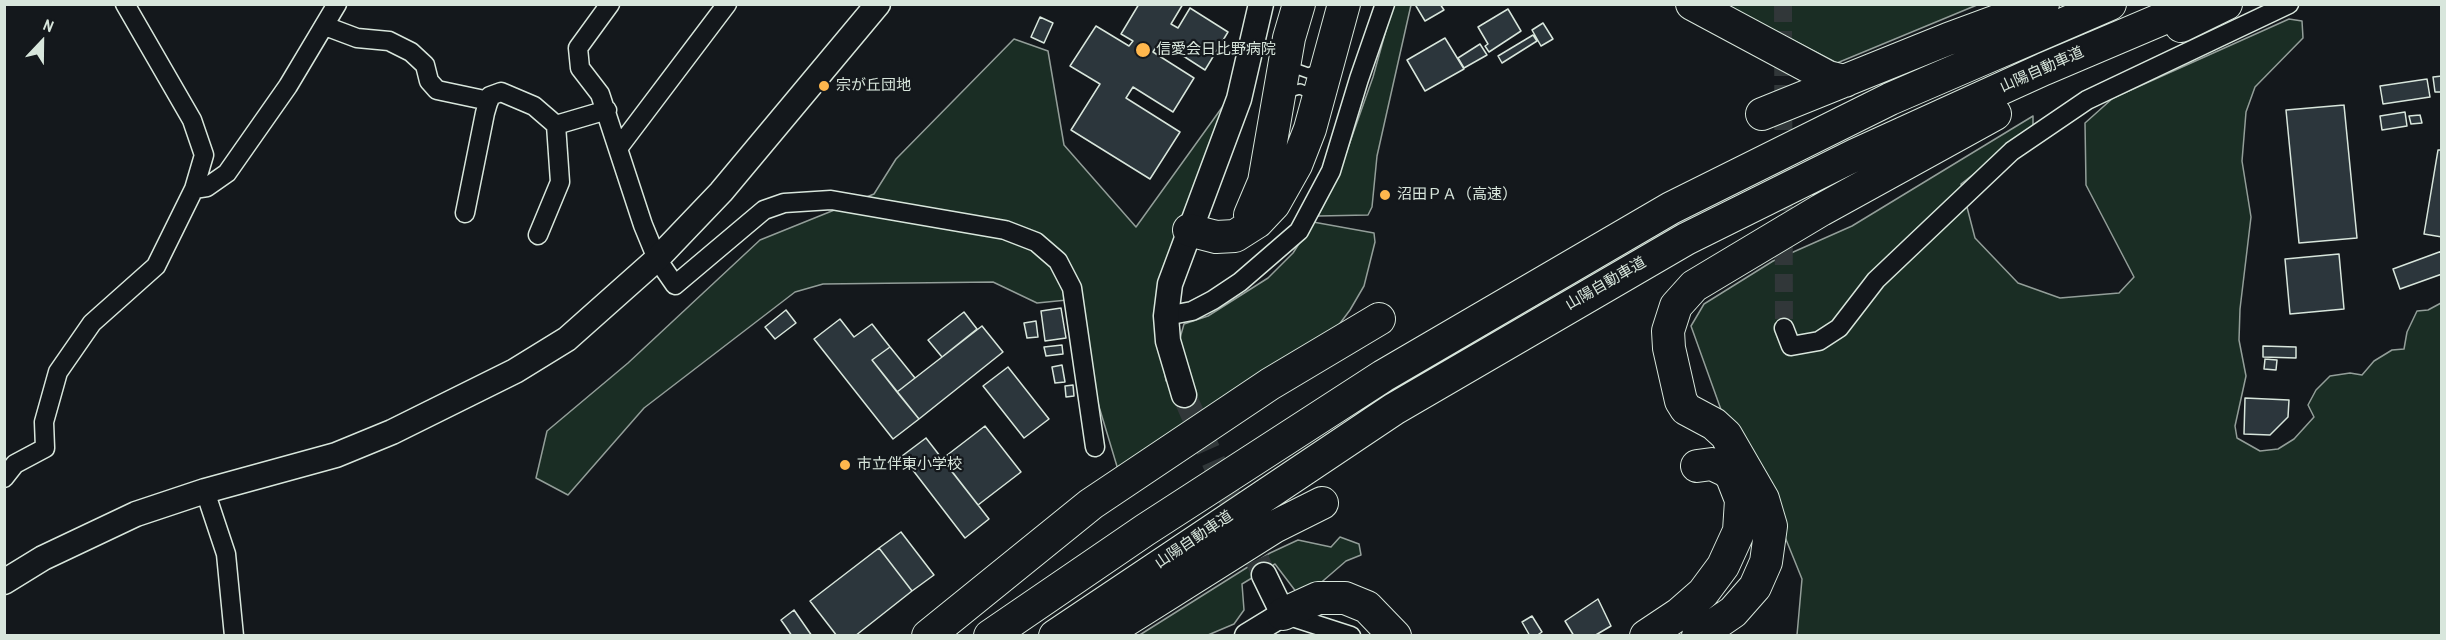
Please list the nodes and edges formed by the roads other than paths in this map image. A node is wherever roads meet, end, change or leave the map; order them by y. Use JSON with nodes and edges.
{"nodes":[{"id":1,"x":125,"y":4,"type":"edge"},
{"id":2,"x":337,"y":4,"type":"edge"},
{"id":3,"x":610,"y":4,"type":"edge"},
{"id":4,"x":727,"y":4,"type":"edge"},
{"id":5,"x":878,"y":4,"type":"edge"},
{"id":6,"x":1261,"y":4,"type":"edge"},
{"id":7,"x":1299,"y":4,"type":"edge"},
{"id":8,"x":1344,"y":4,"type":"edge"},
{"id":9,"x":1385,"y":4,"type":"edge"},
{"id":10,"x":1679,"y":4,"type":"edge"},
{"id":11,"x":1692,"y":4,"type":"edge"},
{"id":12,"x":2043,"y":4,"type":"edge"},
{"id":13,"x":2110,"y":4,"type":"edge"},
{"id":14,"x":2197,"y":4,"type":"edge"},
{"id":15,"x":2226,"y":4,"type":"edge"},
{"id":16,"x":2289,"y":4,"type":"edge"},
{"id":17,"x":325,"y":26,"type":"junction"},
{"id":18,"x":1287,"y":52,"type":"junction"},
{"id":19,"x":1328,"y":61,"type":"junction"},
{"id":20,"x":1845,"y":81,"type":"junction"},
{"id":21,"x":1801,"y":100,"type":"junction"},
{"id":22,"x":489,"y":101,"type":"junction"},
{"id":23,"x":1278,"y":101,"type":"junction"},
{"id":24,"x":1316,"y":109,"type":"junction"},
{"id":25,"x":607,"y":110,"type":"junction"},
{"id":26,"x":1762,"y":114,"type":"dead end"},
{"id":27,"x":556,"y":125,"type":"junction"},
{"id":28,"x":619,"y":147,"type":"junction"},
{"id":29,"x":194,"y":189,"type":"junction"},
{"id":30,"x":465,"y":213,"type":"dead end"},
{"id":31,"x":1189,"y":230,"type":"junction"},
{"id":32,"x":538,"y":235,"type":"dead end"},
{"id":33,"x":657,"y":259,"type":"junction"},
{"id":34,"x":1166,"y":316,"type":"junction"},
{"id":35,"x":1378,"y":319,"type":"dead end"},
{"id":36,"x":1784,"y":328,"type":"dead end"},
{"id":37,"x":1184,"y":395,"type":"tunnel mouth"},
{"id":38,"x":1095,"y":447,"type":"dead end"},
{"id":39,"x":1697,"y":466,"type":"dead end"},
{"id":40,"x":4,"y":478,"type":"edge"},
{"id":41,"x":205,"y":490,"type":"junction"},
{"id":42,"x":1322,"y":502,"type":"dead end"},
{"id":43,"x":1749,"y":553,"type":"junction"},
{"id":44,"x":1264,"y":575,"type":"tunnel mouth"},
{"id":45,"x":4,"y":582,"type":"edge"},
{"id":46,"x":1730,"y":589,"type":"junction"},
{"id":47,"x":1283,"y":614,"type":"junction"},
{"id":48,"x":234,"y":636,"type":"edge"},
{"id":49,"x":928,"y":636,"type":"edge"},
{"id":50,"x":990,"y":636,"type":"edge"},
{"id":51,"x":1055,"y":636,"type":"edge"},
{"id":52,"x":1101,"y":636,"type":"edge"},
{"id":53,"x":1247,"y":636,"type":"edge"},
{"id":54,"x":1351,"y":636,"type":"edge"},
{"id":55,"x":1384,"y":636,"type":"edge"},
{"id":56,"x":1395,"y":636,"type":"edge"},
{"id":57,"x":1646,"y":636,"type":"edge"},
{"id":58,"x":1698,"y":636,"type":"edge"}],
"edges":[{"from":1,"to":29,"type":"street"},
{"from":2,"to":17,"type":"street"},
{"from":3,"to":25,"type":"street"},
{"from":4,"to":28,"type":"street"},
{"from":5,"to":33,"type":"street"},
{"from":6,"to":31,"type":"street"},
{"from":7,"to":18,"type":"highway"},
{"from":8,"to":19,"type":"highway"},
{"from":9,"to":34,"type":"street"},
{"from":10,"to":21,"type":"highway"},
{"from":11,"to":20,"type":"highway"},
{"from":12,"to":20,"type":"highway"},
{"from":13,"to":50,"type":"highway"},
{"from":14,"to":51,"type":"highway","name":"山陽自動車道"},
{"from":15,"to":43,"type":"highway"},
{"from":16,"to":36,"type":"street"},
{"from":17,"to":22,"type":"street"},
{"from":17,"to":29,"type":"street"},
{"from":18,"to":19,"type":"lane"},
{"from":18,"to":23,"type":"highway"},
{"from":19,"to":24,"type":"highway"},
{"from":20,"to":21,"type":"highway"},
{"from":21,"to":26,"type":"highway"},
{"from":22,"to":27,"type":"street"},
{"from":22,"to":30,"type":"street"},
{"from":23,"to":24,"type":"lane"},
{"from":23,"to":31,"type":"highway"},
{"from":24,"to":31,"type":"highway"},
{"from":25,"to":27,"type":"street"},
{"from":25,"to":28,"type":"street"},
{"from":27,"to":32,"type":"street"},
{"from":28,"to":33,"type":"street"},
{"from":29,"to":40,"type":"street"},
{"from":31,"to":34,"type":"street"},
{"from":33,"to":38,"type":"street"},
{"from":33,"to":41,"type":"street"},
{"from":34,"to":37,"type":"street"},
{"from":35,"to":49,"type":"highway"},
{"from":39,"to":43,"type":"highway"},
{"from":41,"to":45,"type":"street"},
{"from":41,"to":48,"type":"street"},
{"from":42,"to":52,"type":"highway"},
{"from":43,"to":46,"type":"highway"},
{"from":44,"to":47,"type":"street"},
{"from":46,"to":57,"type":"highway"},
{"from":46,"to":58,"type":"highway"},
{"from":47,"to":53,"type":"street"},
{"from":47,"to":54,"type":"street"},
{"from":47,"to":55,"type":"highway"},
{"from":47,"to":56,"type":"highway"}]}
